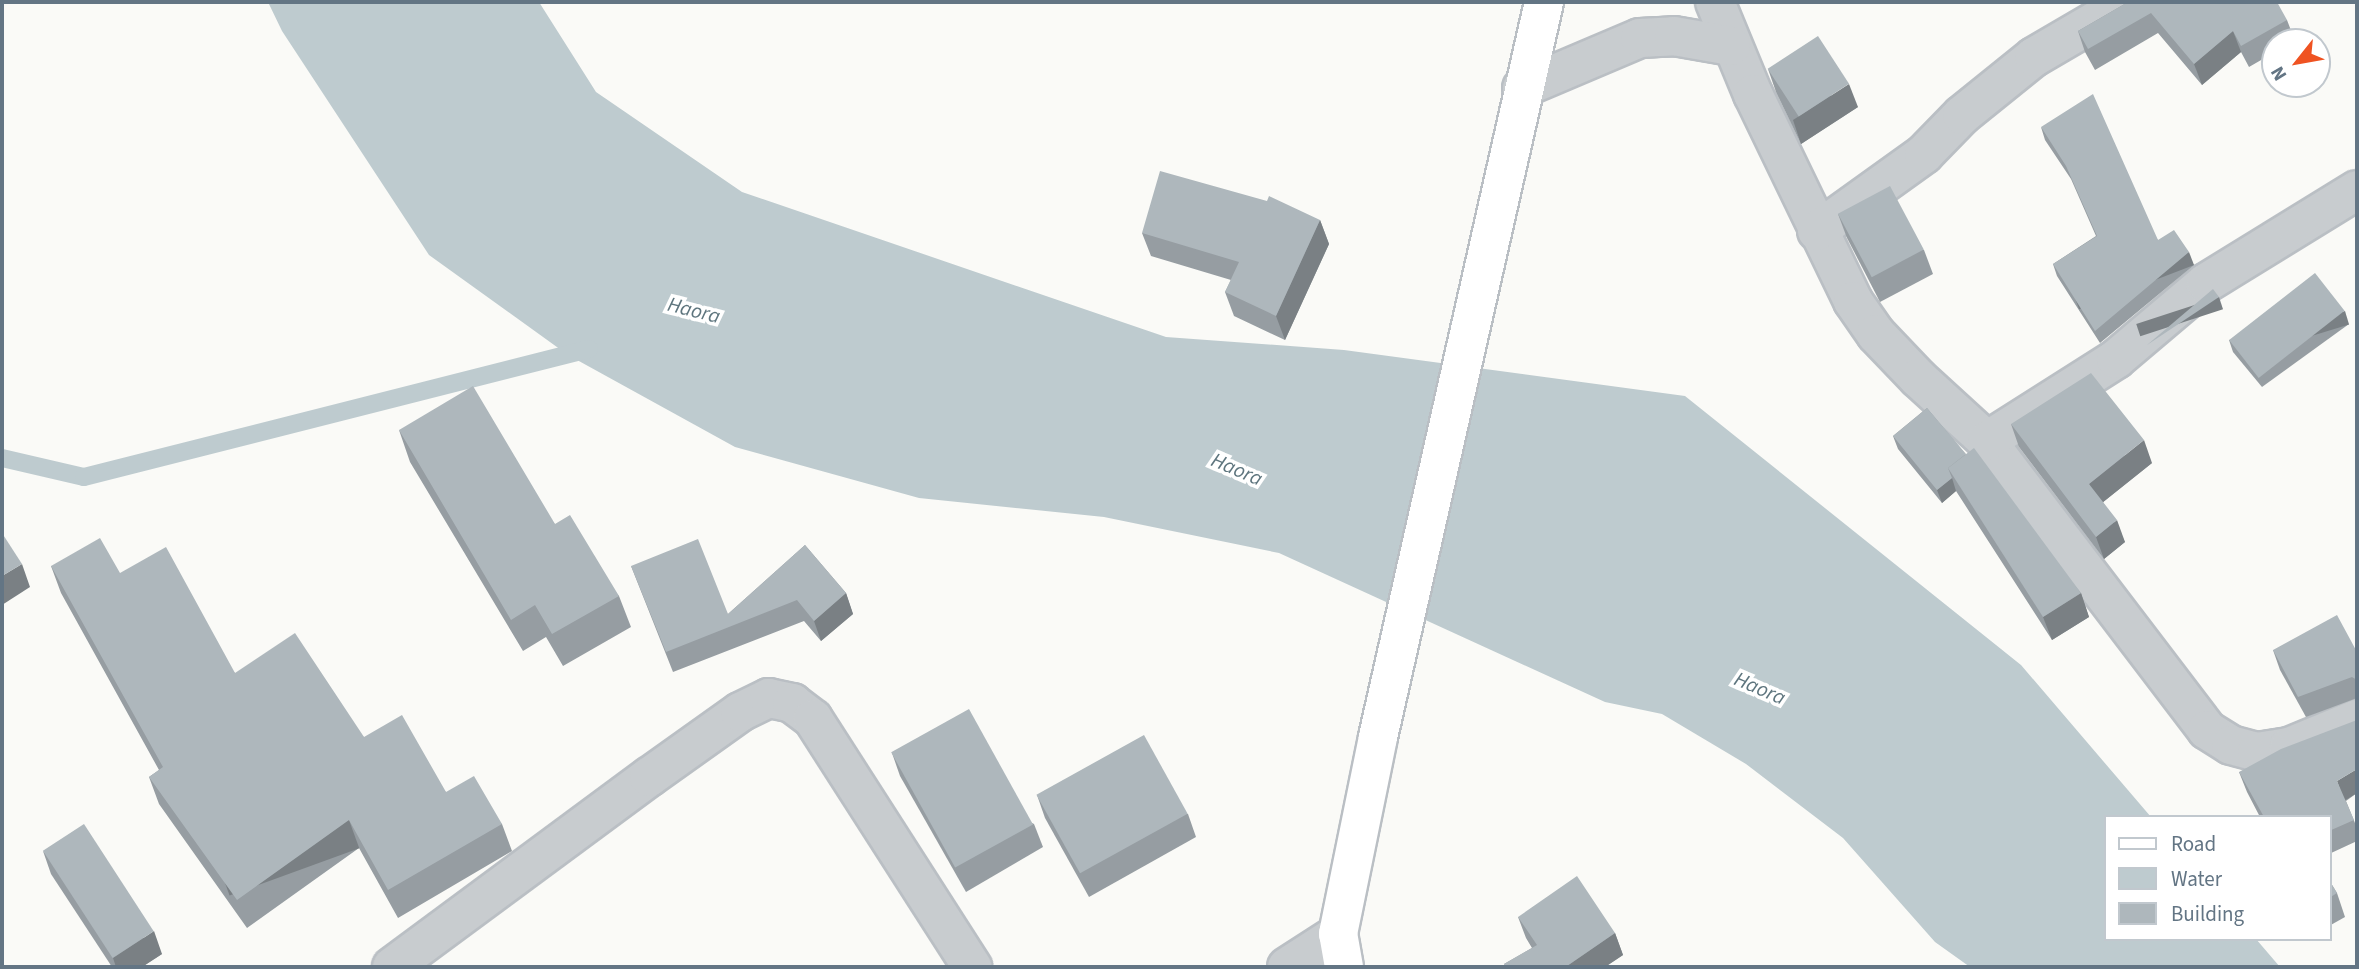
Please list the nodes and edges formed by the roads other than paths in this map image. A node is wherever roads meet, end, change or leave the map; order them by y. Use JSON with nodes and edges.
{"nodes":[{"id":1,"x":1544,"y":2,"type":"edge"},
{"id":2,"x":1715,"y":2,"type":"edge"},
{"id":3,"x":2128,"y":2,"type":"edge"},
{"id":4,"x":1731,"y":46,"type":"junction"},
{"id":5,"x":1522,"y":88,"type":"junction"},
{"id":6,"x":2357,"y":190,"type":"edge"},
{"id":7,"x":1817,"y":231,"type":"junction"},
{"id":8,"x":1987,"y":441,"type":"junction"},
{"id":9,"x":2357,"y":719,"type":"edge"},
{"id":10,"x":1341,"y":951,"type":"edge"},
{"id":11,"x":392,"y":967,"type":"edge"},
{"id":12,"x":972,"y":967,"type":"edge"},
{"id":13,"x":1287,"y":967,"type":"edge"}],
"edges":[{"from":1,"to":5,"type":"street"},
{"from":2,"to":4,"type":"street"},
{"from":3,"to":7,"type":"street"},
{"from":4,"to":5,"type":"street"},
{"from":4,"to":7,"type":"street"},
{"from":5,"to":10,"type":"street"},
{"from":6,"to":8,"type":"street"},
{"from":7,"to":8,"type":"street"},
{"from":8,"to":9,"type":"street"},
{"from":10,"to":13,"type":"street"},
{"from":11,"to":12,"type":"street"}]}
